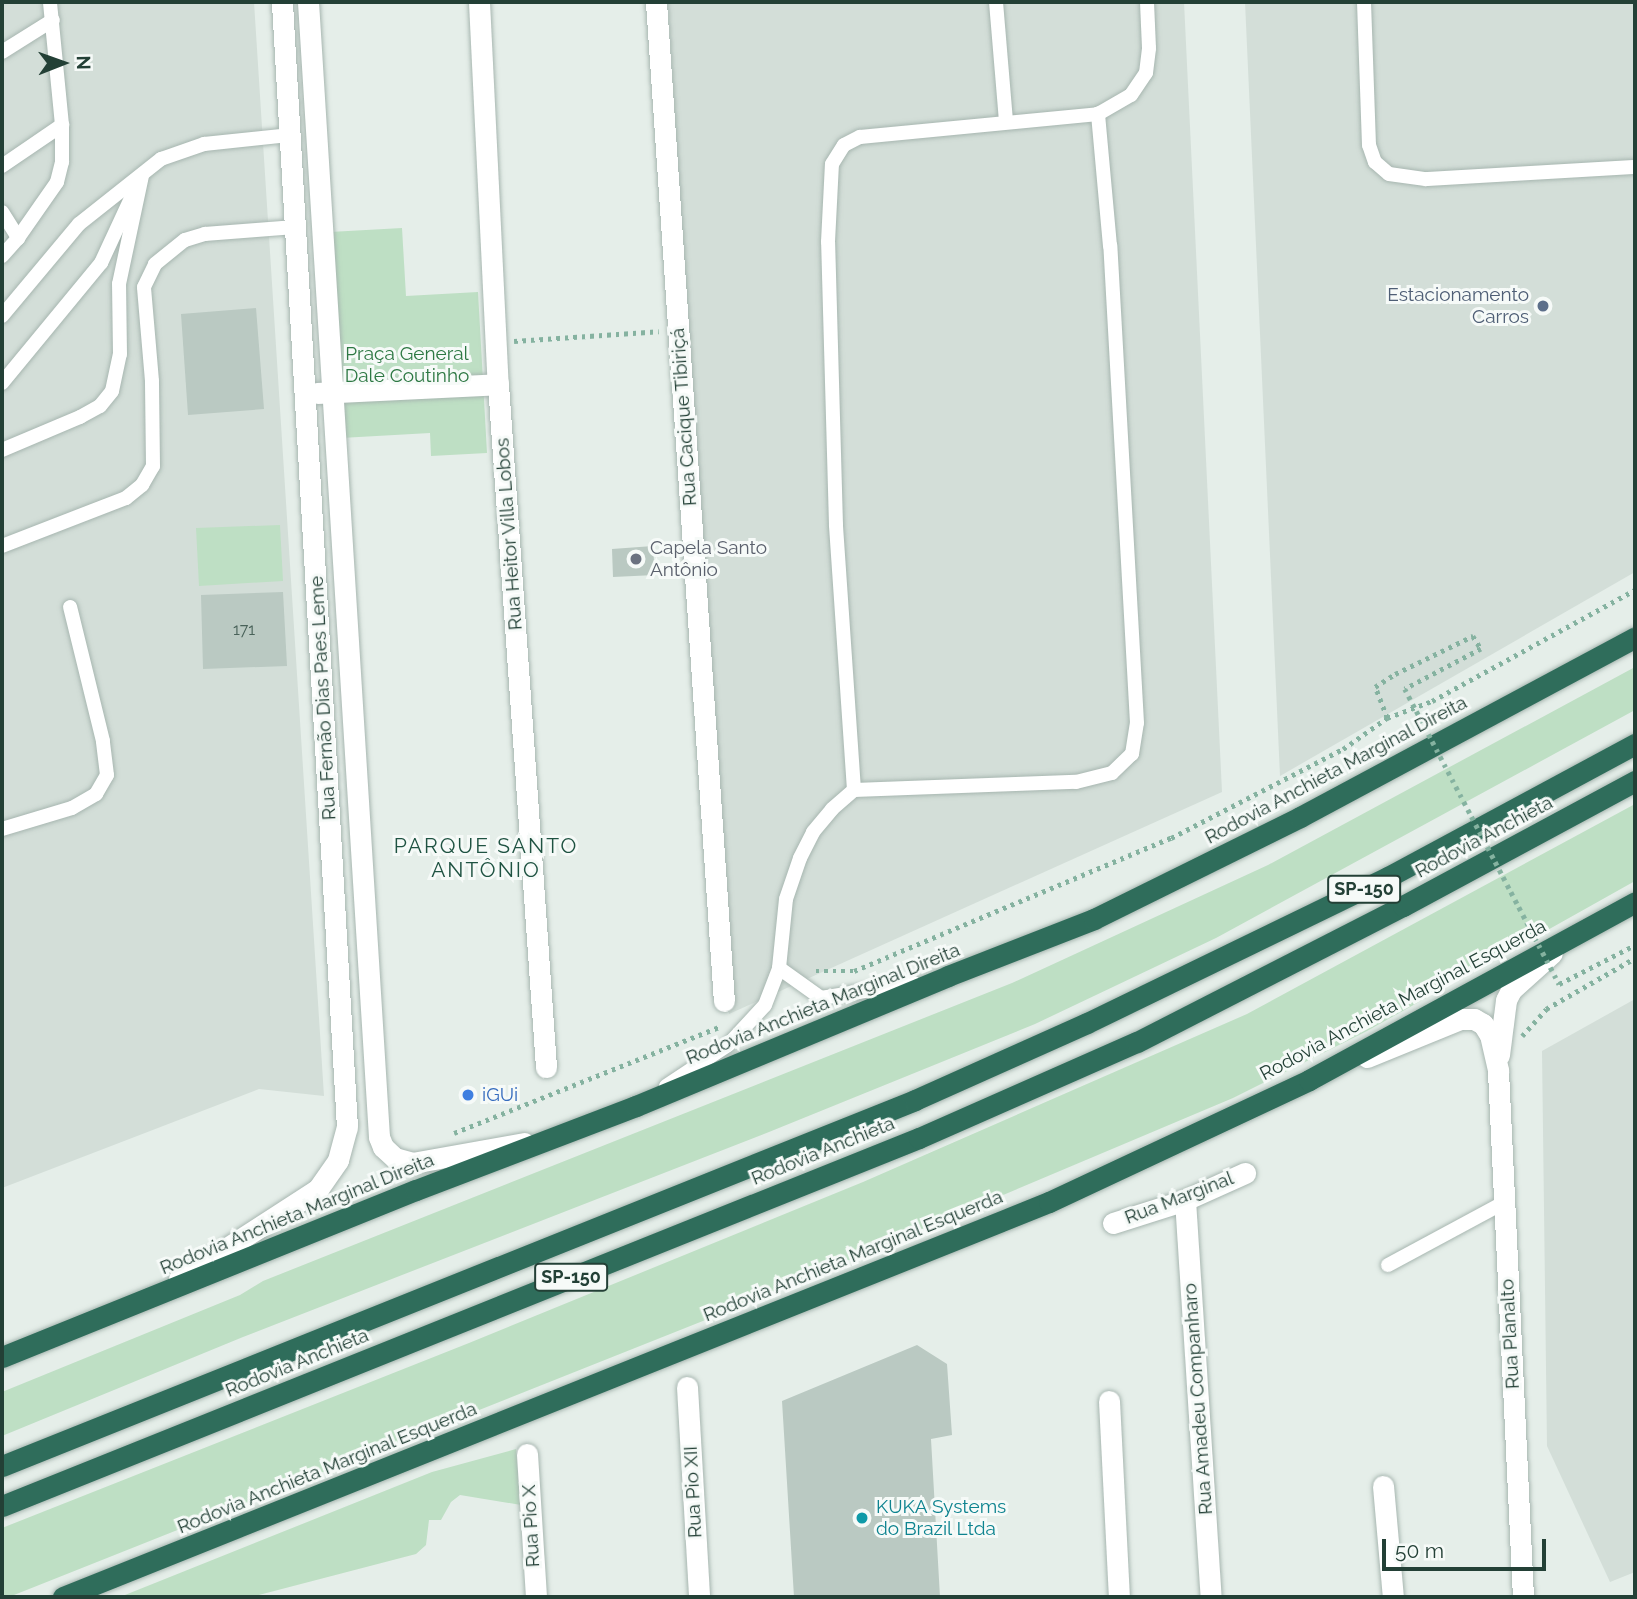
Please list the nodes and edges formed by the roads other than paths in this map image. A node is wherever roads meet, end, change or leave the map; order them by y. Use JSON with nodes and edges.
{"nodes":[{"id":1,"x":50,"y":2,"type":"edge"},
{"id":2,"x":282,"y":2,"type":"edge"},
{"id":3,"x":308,"y":2,"type":"edge"},
{"id":4,"x":479,"y":2,"type":"edge"},
{"id":5,"x":656,"y":2,"type":"edge"},
{"id":6,"x":996,"y":2,"type":"edge"},
{"id":7,"x":1147,"y":2,"type":"edge"},
{"id":8,"x":1364,"y":2,"type":"edge"},
{"id":9,"x":53,"y":20,"type":"junction"},
{"id":10,"x":2,"y":52,"type":"edge"},
{"id":11,"x":1098,"y":114,"type":"junction"},
{"id":12,"x":1006,"y":122,"type":"junction"},
{"id":13,"x":62,"y":125,"type":"junction"},
{"id":14,"x":289,"y":135,"type":"junction"},
{"id":15,"x":317,"y":161,"type":"junction"},
{"id":16,"x":291,"y":162,"type":"junction"},
{"id":17,"x":2,"y":166,"type":"edge"},
{"id":18,"x":1635,"y":167,"type":"edge"},
{"id":19,"x":142,"y":176,"type":"junction"},
{"id":20,"x":2,"y":212,"type":"edge"},
{"id":21,"x":295,"y":227,"type":"junction"},
{"id":22,"x":18,"y":238,"type":"junction"},
{"id":23,"x":2,"y":256,"type":"edge"},
{"id":24,"x":2,"y":316,"type":"edge"},
{"id":25,"x":2,"y":383,"type":"edge"},
{"id":26,"x":498,"y":384,"type":"junction"},
{"id":27,"x":331,"y":393,"type":"junction"},
{"id":28,"x":304,"y":394,"type":"junction"},
{"id":29,"x":2,"y":450,"type":"edge"},
{"id":30,"x":2,"y":547,"type":"edge"},
{"id":31,"x":70,"y":607,"type":"dead end"},
{"id":32,"x":1635,"y":637,"type":"edge"},
{"id":33,"x":1635,"y":744,"type":"edge"},
{"id":34,"x":1635,"y":781,"type":"edge"},
{"id":35,"x":854,"y":790,"type":"junction"},
{"id":36,"x":2,"y":828,"type":"edge"},
{"id":37,"x":1635,"y":902,"type":"edge"},
{"id":38,"x":1579,"y":932,"type":"junction"},
{"id":39,"x":779,"y":968,"type":"junction"},
{"id":40,"x":948,"y":976,"type":"junction"},
{"id":41,"x":724,"y":1001,"type":"dead end"},
{"id":42,"x":546,"y":1067,"type":"dead end"},
{"id":43,"x":1497,"y":1071,"type":"junction"},
{"id":44,"x":1309,"y":1080,"type":"junction"},
{"id":45,"x":636,"y":1106,"type":"junction"},
{"id":46,"x":561,"y":1136,"type":"junction"},
{"id":47,"x":1245,"y":1173,"type":"dead end"},
{"id":48,"x":1185,"y":1200,"type":"junction"},
{"id":49,"x":1504,"y":1202,"type":"junction"},
{"id":50,"x":1114,"y":1223,"type":"dead end"},
{"id":51,"x":1388,"y":1265,"type":"dead end"},
{"id":52,"x":152,"y":1297,"type":"junction"},
{"id":53,"x":2,"y":1357,"type":"edge"},
{"id":54,"x":687,"y":1387,"type":"dead end"},
{"id":55,"x":1109,"y":1401,"type":"dead end"},
{"id":56,"x":527,"y":1454,"type":"dead end"},
{"id":57,"x":2,"y":1466,"type":"edge"},
{"id":58,"x":1382,"y":1486,"type":"dead end"},
{"id":59,"x":2,"y":1506,"type":"edge"},
{"id":60,"x":63,"y":1597,"type":"edge"},
{"id":61,"x":536,"y":1597,"type":"edge"},
{"id":62,"x":699,"y":1597,"type":"edge"},
{"id":63,"x":1119,"y":1597,"type":"edge"},
{"id":64,"x":1211,"y":1597,"type":"edge"},
{"id":65,"x":1393,"y":1597,"type":"edge"},
{"id":66,"x":1523,"y":1597,"type":"edge"}],
"edges":[{"from":1,"to":9,"type":"lane"},
{"from":2,"to":14,"type":"street","name":"Rua Fernão Dias Paes Leme"},
{"from":3,"to":15,"type":"street","name":"Rua Fernão Dias Paes Leme"},
{"from":4,"to":26,"type":"street","name":"Rua Heitor Villa Lobos"},
{"from":5,"to":41,"type":"street","name":"Rua Cacique Tibiriçá"},
{"from":6,"to":12,"type":"lane"},
{"from":7,"to":11,"type":"lane"},
{"from":8,"to":18,"type":"lane"},
{"from":9,"to":10,"type":"lane"},
{"from":9,"to":13,"type":"lane"},
{"from":11,"to":12,"type":"lane"},
{"from":11,"to":35,"type":"lane"},
{"from":12,"to":35,"type":"lane"},
{"from":13,"to":17,"type":"lane"},
{"from":13,"to":22,"type":"lane"},
{"from":14,"to":16,"type":"street","name":"Rua Fernão Dias Paes Leme"},
{"from":14,"to":19,"type":"lane"},
{"from":15,"to":16,"type":"street"},
{"from":15,"to":27,"type":"street","name":"Rua Fernão Dias Paes Leme"},
{"from":16,"to":21,"type":"street","name":"Rua Fernão Dias Paes Leme"},
{"from":19,"to":24,"type":"lane"},
{"from":19,"to":25,"type":"lane"},
{"from":19,"to":29,"type":"lane"},
{"from":20,"to":22,"type":"lane"},
{"from":21,"to":28,"type":"street","name":"Rua Fernão Dias Paes Leme"},
{"from":21,"to":30,"type":"lane"},
{"from":22,"to":23,"type":"lane"},
{"from":26,"to":27,"type":"street"},
{"from":26,"to":42,"type":"street","name":"Rua Heitor Villa Lobos"},
{"from":27,"to":28,"type":"street"},
{"from":27,"to":46,"type":"street","name":"Rua Fernão Dias Paes Leme"},
{"from":28,"to":52,"type":"street","name":"Rua Fernão Dias Paes Leme"},
{"from":31,"to":36,"type":"lane"},
{"from":32,"to":40,"type":"highway","name":"Rodovia Anchieta Marginal Direita"},
{"from":33,"to":57,"type":"highway","name":"Rodovia Anchieta","number":"SP-150"},
{"from":34,"to":59,"type":"highway","name":"Rodovia Anchieta","number":"SP-150"},
{"from":35,"to":39,"type":"lane"},
{"from":37,"to":38,"type":"highway","name":"Rodovia Anchieta Marginal Esquerda"},
{"from":38,"to":43,"type":"street","name":"Rua Planalto"},
{"from":38,"to":44,"type":"highway","name":"Rodovia Anchieta Marginal Esquerda"},
{"from":39,"to":40,"type":"lane"},
{"from":39,"to":45,"type":"lane"},
{"from":40,"to":45,"type":"highway","name":"Rodovia Anchieta Marginal Direita"},
{"from":43,"to":44,"type":"street","name":"Rua Planalto"},
{"from":43,"to":49,"type":"street","name":"Rua Planalto"},
{"from":44,"to":60,"type":"highway","name":"Rodovia Anchieta Marginal Esquerda"},
{"from":45,"to":46,"type":"highway","name":"Rodovia Anchieta Marginal Direita"},
{"from":46,"to":52,"type":"highway","name":"Rodovia Anchieta Marginal Direita"},
{"from":47,"to":48,"type":"street","name":"Rua Marginal"},
{"from":48,"to":50,"type":"street","name":"Rua Marginal"},
{"from":48,"to":64,"type":"street","name":"Rua Amadeu Companharo"},
{"from":49,"to":51,"type":"lane"},
{"from":49,"to":66,"type":"street","name":"Rua Planalto"},
{"from":52,"to":53,"type":"highway","name":"Rodovia Anchieta Marginal Direita"},
{"from":54,"to":62,"type":"street","name":"Rua Pio XII"},
{"from":55,"to":63,"type":"street"},
{"from":56,"to":61,"type":"street","name":"Rua Pio X"},
{"from":58,"to":65,"type":"street"}]}
